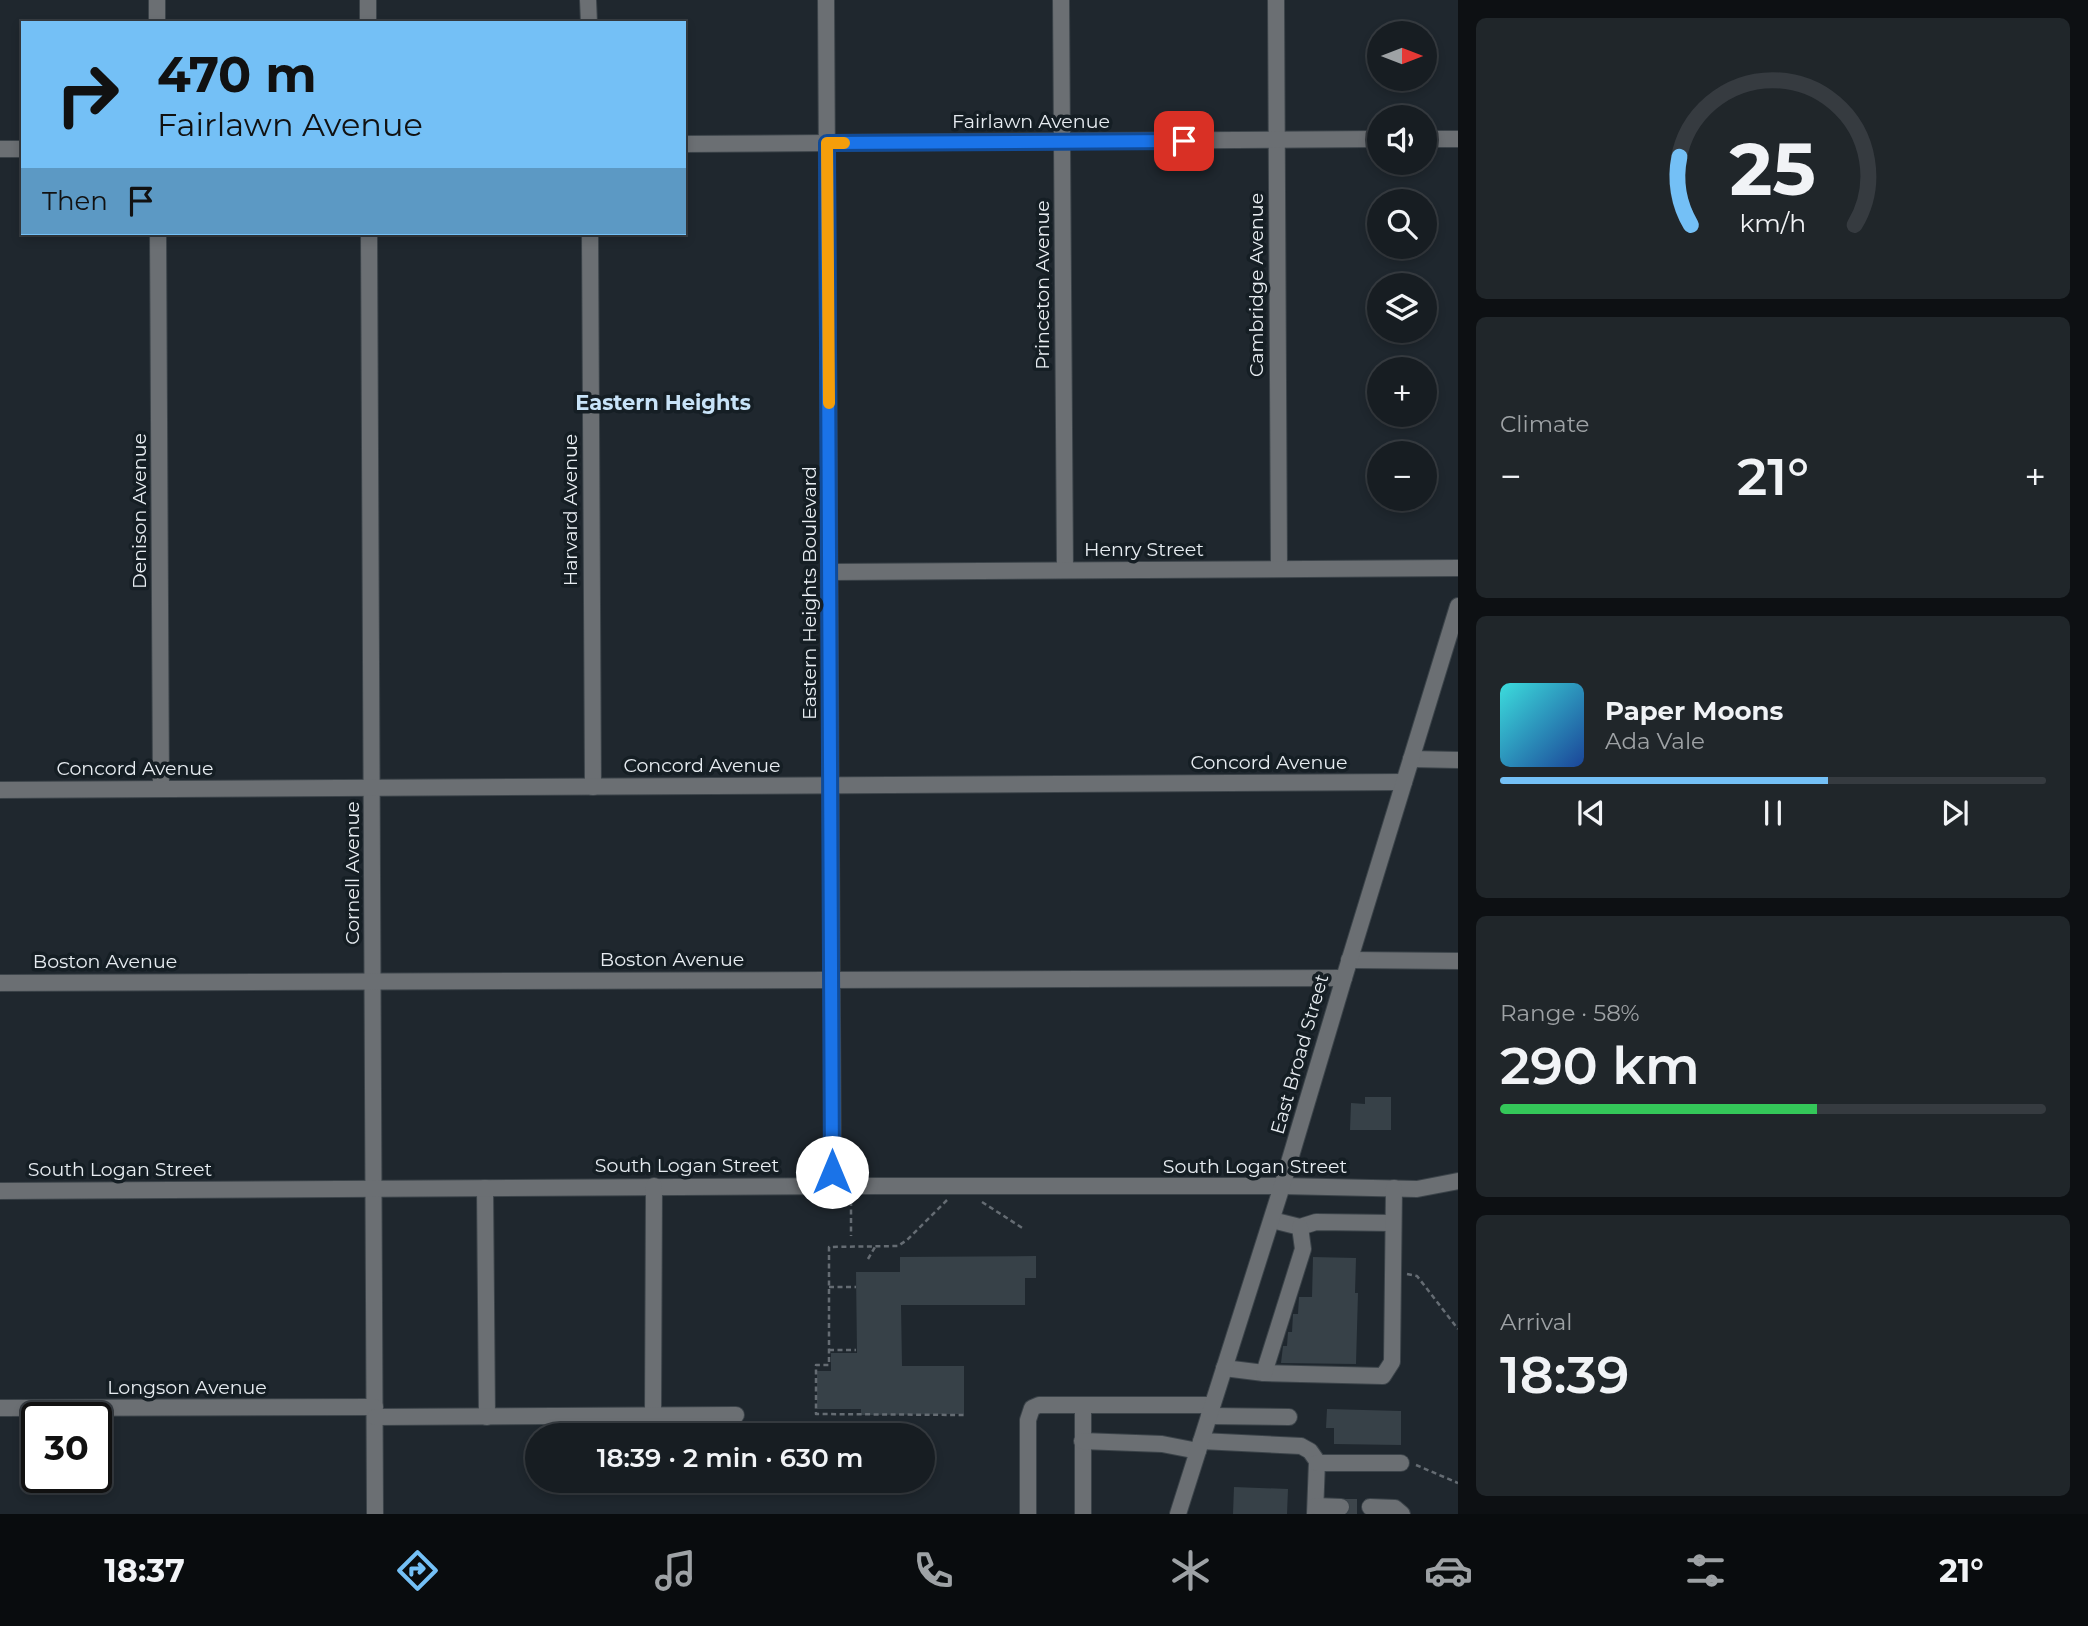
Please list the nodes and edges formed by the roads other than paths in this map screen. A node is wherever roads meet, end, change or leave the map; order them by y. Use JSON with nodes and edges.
{"nodes":[{"id":1,"x":157,"y":0,"type":"edge"},
{"id":2,"x":368,"y":0,"type":"edge"},
{"id":3,"x":588,"y":0,"type":"edge"},
{"id":4,"x":826,"y":0,"type":"edge"},
{"id":5,"x":1061,"y":0,"type":"edge"},
{"id":6,"x":1276,"y":0,"type":"edge"},
{"id":7,"x":157,"y":21,"type":"edge"},
{"id":8,"x":368,"y":21,"type":"edge"},
{"id":9,"x":589,"y":21,"type":"edge"},
{"id":10,"x":1367,"y":139,"type":"edge"},
{"id":11,"x":1437,"y":139,"type":"edge"},
{"id":12,"x":1458,"y":139,"type":"edge"},
{"id":13,"x":1277,"y":140,"type":"junction"},
{"id":14,"x":1062,"y":142,"type":"junction"},
{"id":15,"x":827,"y":143,"type":"junction"},
{"id":16,"x":686,"y":144,"type":"edge"},
{"id":17,"x":0,"y":149,"type":"edge"},
{"id":18,"x":21,"y":149,"type":"edge"},
{"id":19,"x":158,"y":235,"type":"edge"},
{"id":20,"x":369,"y":235,"type":"edge"},
{"id":21,"x":590,"y":235,"type":"edge"},
{"id":22,"x":1458,"y":568,"type":"edge"},
{"id":23,"x":1279,"y":569,"type":"junction"},
{"id":24,"x":1065,"y":570,"type":"junction"},
{"id":25,"x":830,"y":572,"type":"junction"},
{"id":26,"x":1458,"y":606,"type":"edge"},
{"id":27,"x":1411,"y":759,"type":"junction"},
{"id":28,"x":1458,"y":760,"type":"edge"},
{"id":29,"x":1404,"y":782,"type":"junction"},
{"id":30,"x":831,"y":785,"type":"junction"},
{"id":31,"x":593,"y":787,"type":"junction"},
{"id":32,"x":372,"y":788,"type":"junction"},
{"id":33,"x":161,"y":789,"type":"junction"},
{"id":34,"x":0,"y":790,"type":"edge"},
{"id":35,"x":1349,"y":960,"type":"junction"},
{"id":36,"x":1458,"y":961,"type":"edge"},
{"id":37,"x":1344,"y":978,"type":"junction"},
{"id":38,"x":832,"y":979,"type":"junction"},
{"id":39,"x":373,"y":981,"type":"junction"},
{"id":40,"x":0,"y":983,"type":"edge"},
{"id":41,"x":1458,"y":1181,"type":"edge"},
{"id":42,"x":654,"y":1186,"type":"junction"},
{"id":43,"x":833,"y":1186,"type":"junction"},
{"id":44,"x":1282,"y":1186,"type":"junction"},
{"id":45,"x":374,"y":1188,"type":"junction"},
{"id":46,"x":485,"y":1188,"type":"junction"},
{"id":47,"x":1394,"y":1188,"type":"junction"},
{"id":48,"x":0,"y":1191,"type":"edge"},
{"id":49,"x":1272,"y":1220,"type":"junction"},
{"id":50,"x":1393,"y":1223,"type":"junction"},
{"id":51,"x":1308,"y":1225,"type":"junction"},
{"id":52,"x":1224,"y":1368,"type":"junction"},
{"id":53,"x":1264,"y":1373,"type":"junction"},
{"id":54,"x":1083,"y":1405,"type":"junction"},
{"id":55,"x":0,"y":1408,"type":"edge"},
{"id":56,"x":1211,"y":1411,"type":"junction"},
{"id":57,"x":375,"y":1412,"type":"junction"},
{"id":58,"x":736,"y":1415,"type":"dead end"},
{"id":59,"x":653,"y":1416,"type":"junction"},
{"id":60,"x":487,"y":1417,"type":"junction"},
{"id":61,"x":1289,"y":1417,"type":"dead end"},
{"id":62,"x":1082,"y":1441,"type":"junction"},
{"id":63,"x":1200,"y":1446,"type":"junction"},
{"id":64,"x":1313,"y":1457,"type":"junction"},
{"id":65,"x":1401,"y":1463,"type":"dead end"},
{"id":66,"x":1341,"y":1507,"type":"tunnel mouth"},
{"id":67,"x":1370,"y":1507,"type":"tunnel mouth"},
{"id":68,"x":1316,"y":1510,"type":"edge"},
{"id":69,"x":1399,"y":1511,"type":"edge"},
{"id":70,"x":375,"y":1514,"type":"edge"},
{"id":71,"x":1028,"y":1514,"type":"edge"},
{"id":72,"x":1083,"y":1514,"type":"edge"},
{"id":73,"x":1178,"y":1514,"type":"edge"}],
"edges":[{"from":1,"to":7,"type":"street"},
{"from":2,"to":8,"type":"street"},
{"from":3,"to":9,"type":"street"},
{"from":4,"to":15,"type":"street","name":"Eastern Heights Boulevard"},
{"from":5,"to":14,"type":"street","name":"Princeton Avenue"},
{"from":6,"to":13,"type":"street","name":"Cambridge Avenue"},
{"from":10,"to":13,"type":"street","name":"Fairlawn Avenue"},
{"from":11,"to":12,"type":"street"},
{"from":13,"to":14,"type":"street","name":"Fairlawn Avenue"},
{"from":13,"to":23,"type":"street","name":"Cambridge Avenue"},
{"from":14,"to":15,"type":"street","name":"Fairlawn Avenue"},
{"from":14,"to":24,"type":"street","name":"Princeton Avenue"},
{"from":15,"to":16,"type":"street","name":"Fairlawn Avenue"},
{"from":15,"to":25,"type":"street","name":"Eastern Heights Boulevard"},
{"from":17,"to":18,"type":"street"},
{"from":19,"to":33,"type":"street","name":"Denison Avenue"},
{"from":20,"to":32,"type":"street","name":"Cornell Avenue"},
{"from":21,"to":31,"type":"street","name":"Harvard Avenue"},
{"from":22,"to":23,"type":"street","name":"Henry Street"},
{"from":23,"to":24,"type":"street","name":"Henry Street"},
{"from":24,"to":25,"type":"street","name":"Henry Street"},
{"from":25,"to":30,"type":"street","name":"Eastern Heights Boulevard"},
{"from":26,"to":27,"type":"street","name":"East Broad Street"},
{"from":27,"to":28,"type":"street"},
{"from":27,"to":29,"type":"street","name":"East Broad Street"},
{"from":29,"to":30,"type":"street","name":"Concord Avenue"},
{"from":29,"to":35,"type":"street","name":"East Broad Street"},
{"from":30,"to":31,"type":"street","name":"Concord Avenue"},
{"from":30,"to":38,"type":"street","name":"Eastern Heights Boulevard"},
{"from":31,"to":32,"type":"street","name":"Concord Avenue"},
{"from":32,"to":33,"type":"street","name":"Concord Avenue"},
{"from":32,"to":39,"type":"street","name":"Cornell Avenue"},
{"from":33,"to":34,"type":"street","name":"Concord Avenue"},
{"from":35,"to":36,"type":"street"},
{"from":35,"to":37,"type":"street","name":"East Broad Street"},
{"from":37,"to":38,"type":"street","name":"Boston Avenue"},
{"from":37,"to":44,"type":"street","name":"East Broad Street"},
{"from":38,"to":39,"type":"street","name":"Boston Avenue"},
{"from":38,"to":43,"type":"street","name":"Eastern Heights Boulevard"},
{"from":39,"to":40,"type":"street","name":"Boston Avenue"},
{"from":39,"to":45,"type":"street","name":"Cornell Avenue"},
{"from":41,"to":47,"type":"street","name":"South Logan Street"},
{"from":42,"to":43,"type":"street","name":"South Logan Street"},
{"from":42,"to":46,"type":"street","name":"South Logan Street"},
{"from":42,"to":59,"type":"street"},
{"from":43,"to":44,"type":"street","name":"South Logan Street"},
{"from":44,"to":47,"type":"street","name":"South Logan Street"},
{"from":44,"to":49,"type":"street","name":"East Broad Street"},
{"from":45,"to":46,"type":"street","name":"South Logan Street"},
{"from":45,"to":48,"type":"street","name":"South Logan Street"},
{"from":45,"to":57,"type":"street","name":"Cornell Avenue"},
{"from":46,"to":60,"type":"street"},
{"from":47,"to":50,"type":"street"},
{"from":49,"to":51,"type":"street"},
{"from":49,"to":52,"type":"street","name":"East Broad Street"},
{"from":50,"to":51,"type":"street"},
{"from":50,"to":53,"type":"street"},
{"from":51,"to":53,"type":"street"},
{"from":52,"to":53,"type":"street"},
{"from":52,"to":56,"type":"street","name":"East Broad Street"},
{"from":54,"to":56,"type":"street"},
{"from":54,"to":62,"type":"street"},
{"from":54,"to":71,"type":"street"},
{"from":55,"to":57,"type":"street","name":"Longson Avenue"},
{"from":56,"to":61,"type":"street"},
{"from":56,"to":63,"type":"street","name":"East Broad Street"},
{"from":57,"to":60,"type":"street","name":"Longson Avenue"},
{"from":57,"to":70,"type":"street","name":"Cornell Avenue"},
{"from":58,"to":59,"type":"street","name":"Longson Avenue"},
{"from":59,"to":60,"type":"street","name":"Longson Avenue"},
{"from":62,"to":63,"type":"street"},
{"from":62,"to":72,"type":"street"},
{"from":63,"to":64,"type":"street"},
{"from":63,"to":73,"type":"street","name":"East Broad Street"},
{"from":64,"to":65,"type":"street"},
{"from":64,"to":68,"type":"street"},
{"from":66,"to":68,"type":"street"},
{"from":67,"to":69,"type":"street"}]}
